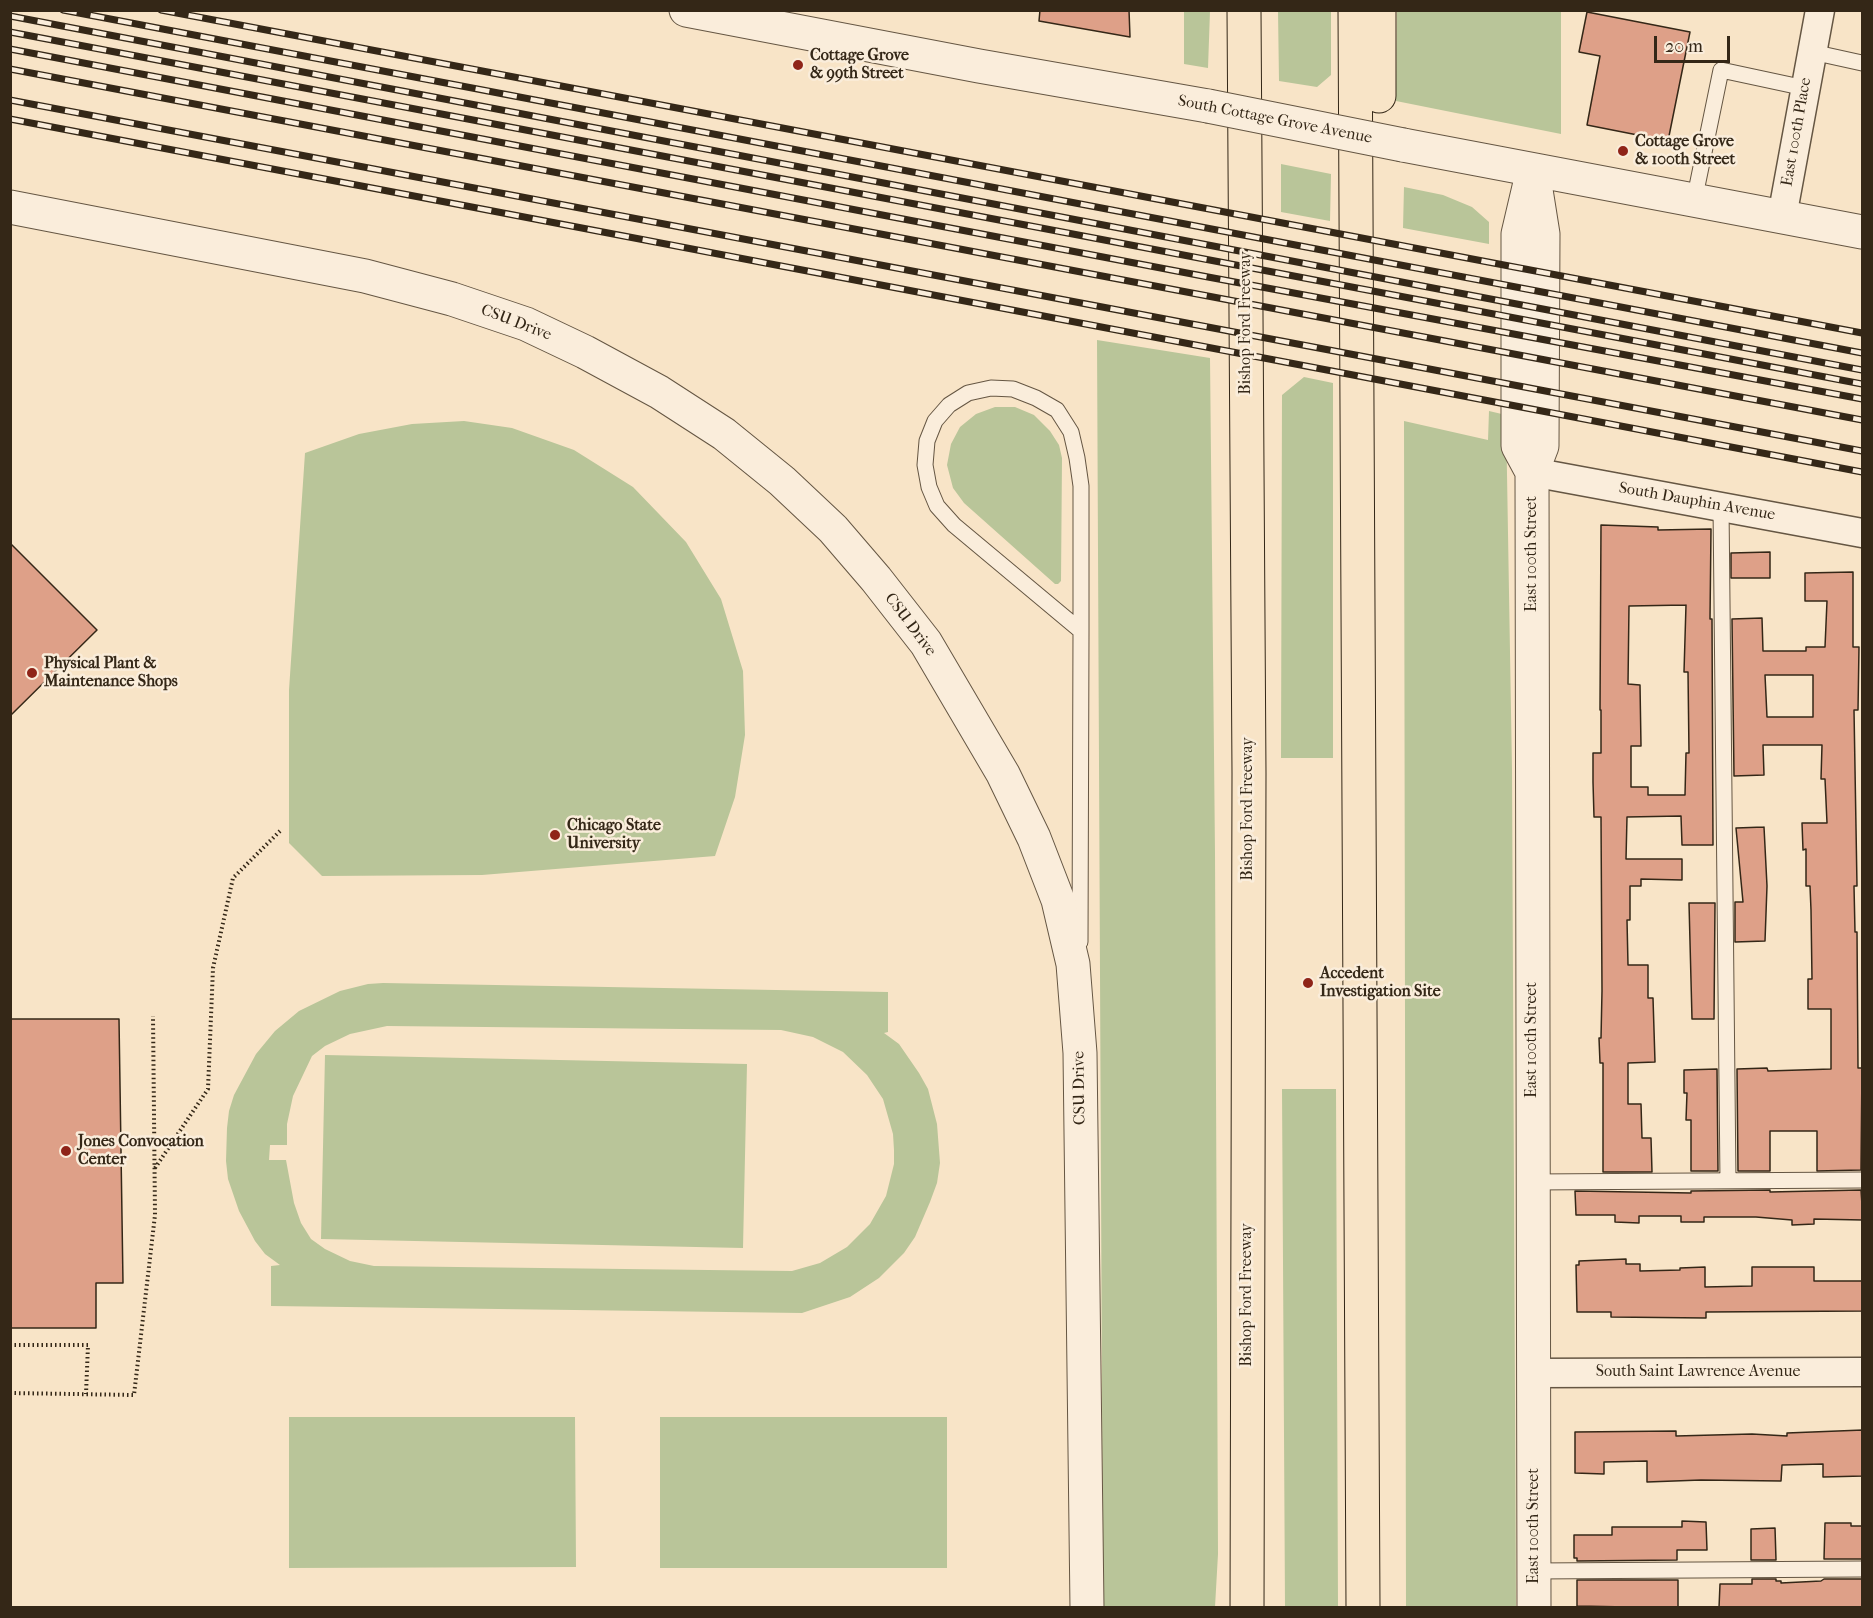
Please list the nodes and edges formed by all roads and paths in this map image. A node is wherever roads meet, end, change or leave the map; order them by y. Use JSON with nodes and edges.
{"nodes":[{"id":1,"x":686,"y":10,"type":"edge"},
{"id":2,"x":1244,"y":10,"type":"edge"},
{"id":3,"x":1355,"y":10,"type":"edge"},
{"id":4,"x":1379,"y":10,"type":"edge"},
{"id":5,"x":1820,"y":10,"type":"edge"},
{"id":6,"x":747,"y":16,"type":"edge"},
{"id":7,"x":1812,"y":52,"type":"junction"},
{"id":8,"x":1863,"y":63,"type":"edge"},
{"id":9,"x":1805,"y":88,"type":"junction"},
{"id":10,"x":1533,"y":171,"type":"junction"},
{"id":11,"x":1694,"y":201,"type":"junction"},
{"id":12,"x":10,"y":207,"type":"edge"},
{"id":13,"x":1782,"y":217,"type":"junction"},
{"id":14,"x":1863,"y":232,"type":"edge"},
{"id":15,"x":1532,"y":472,"type":"junction"},
{"id":16,"x":1721,"y":506,"type":"junction"},
{"id":17,"x":1359,"y":528,"type":"junction"},
{"id":18,"x":1863,"y":532,"type":"edge"},
{"id":19,"x":1081,"y":632,"type":"junction"},
{"id":20,"x":280,"y":831,"type":"dead end"},
{"id":21,"x":153,"y":1016,"type":"dead end"},
{"id":22,"x":1080,"y":1053,"type":"junction"},
{"id":23,"x":155,"y":1169,"type":"junction"},
{"id":24,"x":1863,"y":1180,"type":"edge"},
{"id":25,"x":1728,"y":1181,"type":"junction"},
{"id":26,"x":1532,"y":1182,"type":"junction"},
{"id":27,"x":10,"y":1345,"type":"edge"},
{"id":28,"x":1863,"y":1372,"type":"edge"},
{"id":29,"x":1533,"y":1373,"type":"junction"},
{"id":30,"x":10,"y":1393,"type":"edge"},
{"id":31,"x":86,"y":1394,"type":"junction"},
{"id":32,"x":1863,"y":1569,"type":"edge"},
{"id":33,"x":1534,"y":1572,"type":"junction"},
{"id":34,"x":1087,"y":1608,"type":"edge"},
{"id":35,"x":1247,"y":1608,"type":"edge"},
{"id":36,"x":1363,"y":1608,"type":"edge"},
{"id":37,"x":1534,"y":1608,"type":"edge"}],
"edges":[{"from":1,"to":6,"type":"street","name":"South Cottage Grove Avenue"},
{"from":2,"to":35,"type":"highway","name":"Bishop Ford Freeway"},
{"from":3,"to":17,"type":"highway"},
{"from":4,"to":17,"type":"highway"},
{"from":5,"to":7,"type":"street","name":"East 100th Place"},
{"from":6,"to":10,"type":"street","name":"South Cottage Grove Avenue","bridge":true},
{"from":7,"to":8,"type":"lane"},
{"from":7,"to":9,"type":"street","name":"East 100th Place"},
{"from":9,"to":11,"type":"lane"},
{"from":9,"to":13,"type":"street","name":"East 100th Place"},
{"from":10,"to":11,"type":"street","name":"South Cottage Grove Avenue"},
{"from":10,"to":15,"type":"street","name":"East 100th Street"},
{"from":11,"to":13,"type":"street","name":"South Cottage Grove Avenue"},
{"from":12,"to":22,"type":"street","name":"CSU Drive"},
{"from":13,"to":14,"type":"street","name":"South Cottage Grove Avenue"},
{"from":15,"to":16,"type":"street","name":"South Dauphin Avenue"},
{"from":15,"to":26,"type":"street","name":"East 100th Street"},
{"from":16,"to":18,"type":"street","name":"South Dauphin Avenue"},
{"from":16,"to":25,"type":"lane"},
{"from":17,"to":36,"type":"highway"},
{"from":19,"to":19,"type":"lane"},
{"from":19,"to":22,"type":"lane"},
{"from":20,"to":23,"type":"path"},
{"from":21,"to":23,"type":"path"},
{"from":22,"to":34,"type":"street","name":"CSU Drive"},
{"from":23,"to":31,"type":"path"},
{"from":24,"to":25,"type":"lane"},
{"from":25,"to":26,"type":"lane"},
{"from":26,"to":29,"type":"street","name":"East 100th Street"},
{"from":27,"to":31,"type":"path"},
{"from":28,"to":29,"type":"street","name":"South Saint Lawrence Avenue"},
{"from":29,"to":33,"type":"street","name":"East 100th Street"},
{"from":30,"to":31,"type":"path"},
{"from":32,"to":33,"type":"lane"},
{"from":33,"to":37,"type":"street","name":"East 100th Street"}]}
